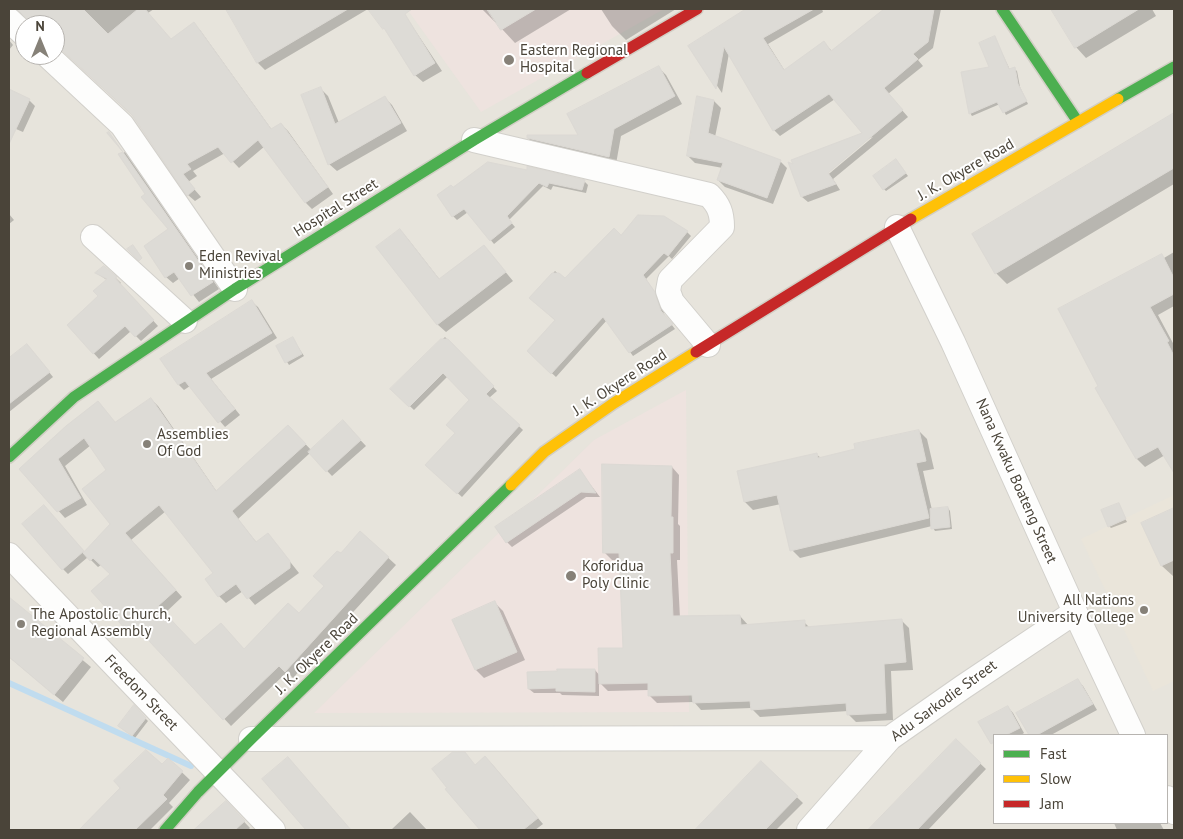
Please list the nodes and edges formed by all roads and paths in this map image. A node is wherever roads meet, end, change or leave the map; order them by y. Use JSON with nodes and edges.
{"nodes":[{"id":1,"x":696,"y":9,"type":"edge"},
{"id":2,"x":1002,"y":9,"type":"edge"},
{"id":3,"x":58,"y":65,"type":"edge"},
{"id":4,"x":1174,"y":67,"type":"edge"},
{"id":5,"x":1078,"y":122,"type":"junction"},
{"id":6,"x":474,"y":140,"type":"junction"},
{"id":7,"x":897,"y":227,"type":"junction"},
{"id":8,"x":93,"y":237,"type":"dead end"},
{"id":9,"x":235,"y":288,"type":"junction"},
{"id":10,"x":186,"y":321,"type":"junction"},
{"id":11,"x":708,"y":345,"type":"junction"},
{"id":12,"x":9,"y":457,"type":"edge"},
{"id":13,"x":9,"y":555,"type":"edge"},
{"id":14,"x":1075,"y":612,"type":"junction"},
{"id":15,"x":1133,"y":734,"type":"edge"},
{"id":16,"x":890,"y":738,"type":"junction"},
{"id":17,"x":251,"y":739,"type":"junction"},
{"id":18,"x":217,"y":773,"type":"junction"},
{"id":19,"x":1168,"y":800,"type":"edge"},
{"id":20,"x":1174,"y":812,"type":"edge"},
{"id":21,"x":165,"y":830,"type":"edge"},
{"id":22,"x":273,"y":830,"type":"edge"},
{"id":23,"x":809,"y":830,"type":"edge"}],
"edges":[{"from":1,"to":6,"type":"main road","name":"Hospital Street"},
{"from":2,"to":5,"type":"main road"},
{"from":3,"to":9,"type":"street"},
{"from":4,"to":5,"type":"main road","name":"J. K. Okyere Road"},
{"from":5,"to":7,"type":"main road","name":"J. K. Okyere Road"},
{"from":6,"to":9,"type":"main road","name":"Hospital Street"},
{"from":6,"to":11,"type":"street"},
{"from":7,"to":11,"type":"main road","name":"J. K. Okyere Road"},
{"from":7,"to":14,"type":"street","name":"Nana Kwaku Boateng Street"},
{"from":8,"to":10,"type":"street"},
{"from":9,"to":10,"type":"main road","name":"Hospital Street"},
{"from":10,"to":12,"type":"main road","name":"Hospital Street"},
{"from":11,"to":17,"type":"main road","name":"J. K. Okyere Road"},
{"from":13,"to":18,"type":"street","name":"Freedom Street"},
{"from":14,"to":15,"type":"street","name":"Nana Kwaku Boateng Street"},
{"from":14,"to":16,"type":"street","name":"Adu Sarkodie Street"},
{"from":16,"to":17,"type":"street"},
{"from":16,"to":23,"type":"street","name":"Adu Sarkodie Street"},
{"from":17,"to":18,"type":"main road","name":"J. K. Okyere Road"},
{"from":18,"to":21,"type":"main road","name":"J. K. Okyere Road"},
{"from":18,"to":22,"type":"street","name":"Freedom Street"},
{"from":19,"to":20,"type":"street"}]}
